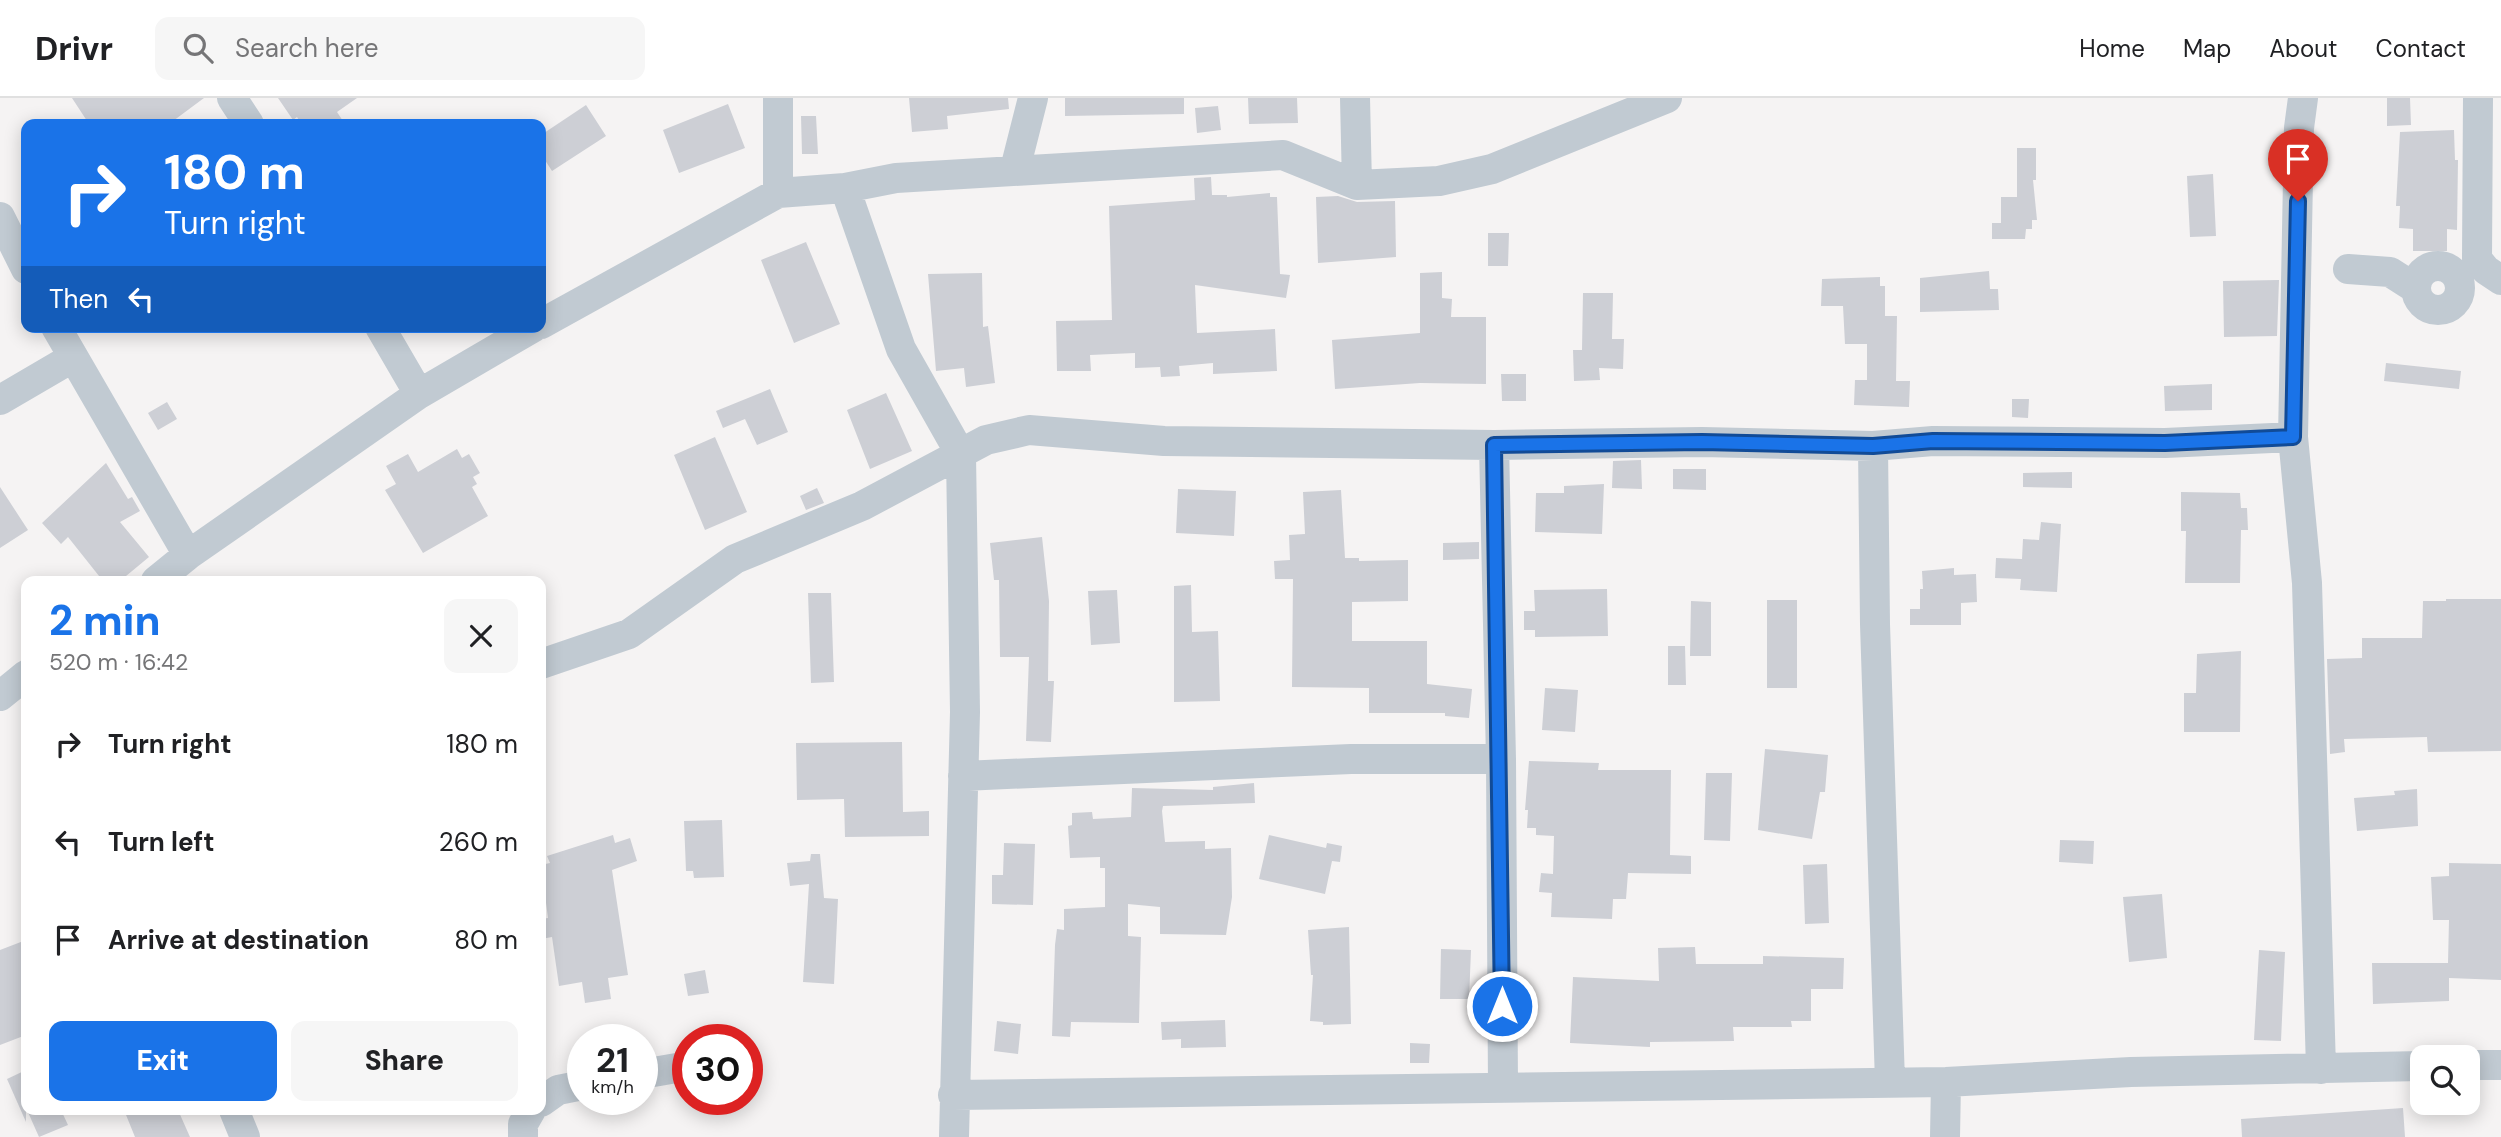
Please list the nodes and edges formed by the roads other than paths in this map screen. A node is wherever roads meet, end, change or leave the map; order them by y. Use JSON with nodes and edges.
{"nodes":[{"id":1,"x":232,"y":98,"type":"edge"},
{"id":2,"x":778,"y":98,"type":"edge"},
{"id":3,"x":1032,"y":98,"type":"edge"},
{"id":4,"x":1355,"y":98,"type":"edge"},
{"id":5,"x":1667,"y":98,"type":"edge"},
{"id":6,"x":2303,"y":98,"type":"edge"},
{"id":7,"x":2478,"y":98,"type":"edge"},
{"id":8,"x":246,"y":119,"type":"edge"},
{"id":9,"x":1015,"y":169,"type":"junction"},
{"id":10,"x":1357,"y":185,"type":"junction"},
{"id":11,"x":845,"y":188,"type":"junction"},
{"id":12,"x":778,"y":193,"type":"junction"},
{"id":13,"x":0,"y":217,"type":"edge"},
{"id":14,"x":21,"y":259,"type":"edge"},
{"id":15,"x":2467,"y":268,"type":"junction"},
{"id":16,"x":2348,"y":270,"type":"dead end"},
{"id":17,"x":2501,"y":280,"type":"edge"},
{"id":18,"x":546,"y":321,"type":"edge"},
{"id":19,"x":59,"y":333,"type":"edge"},
{"id":20,"x":383,"y":333,"type":"edge"},
{"id":21,"x":524,"y":333,"type":"edge"},
{"id":22,"x":72,"y":358,"type":"junction"},
{"id":23,"x":419,"y":394,"type":"junction"},
{"id":24,"x":0,"y":400,"type":"edge"},
{"id":25,"x":2293,"y":437,"type":"junction"},
{"id":26,"x":1494,"y":445,"type":"junction"},
{"id":27,"x":1873,"y":446,"type":"junction"},
{"id":28,"x":961,"y":455,"type":"junction"},
{"id":29,"x":188,"y":555,"type":"junction"},
{"id":30,"x":162,"y":576,"type":"edge"},
{"id":31,"x":546,"y":662,"type":"edge"},
{"id":32,"x":21,"y":680,"type":"edge"},
{"id":33,"x":0,"y":696,"type":"edge"},
{"id":34,"x":1501,"y":759,"type":"junction"},
{"id":35,"x":963,"y":776,"type":"junction"},
{"id":36,"x":2480,"y":1065,"type":"edge"},
{"id":37,"x":2501,"y":1065,"type":"edge"},
{"id":38,"x":2410,"y":1066,"type":"edge"},
{"id":39,"x":2321,"y":1069,"type":"junction"},
{"id":40,"x":1890,"y":1082,"type":"junction"},
{"id":41,"x":1946,"y":1082,"type":"junction"},
{"id":42,"x":567,"y":1088,"type":"edge"},
{"id":43,"x":1503,"y":1088,"type":"junction"},
{"id":44,"x":953,"y":1095,"type":"junction"},
{"id":45,"x":546,"y":1098,"type":"edge"},
{"id":46,"x":236,"y":1115,"type":"edge"},
{"id":47,"x":528,"y":1115,"type":"edge"},
{"id":48,"x":245,"y":1137,"type":"edge"},
{"id":49,"x":523,"y":1137,"type":"edge"},
{"id":50,"x":954,"y":1137,"type":"edge"},
{"id":51,"x":1945,"y":1137,"type":"edge"}],
"edges":[{"from":1,"to":8,"type":"street"},
{"from":2,"to":12,"type":"street"},
{"from":3,"to":9,"type":"street"},
{"from":4,"to":10,"type":"street"},
{"from":5,"to":10,"type":"street"},
{"from":6,"to":25,"type":"street"},
{"from":7,"to":15,"type":"street"},
{"from":9,"to":10,"type":"street"},
{"from":9,"to":11,"type":"street"},
{"from":11,"to":12,"type":"street"},
{"from":11,"to":28,"type":"street"},
{"from":12,"to":18,"type":"street"},
{"from":13,"to":14,"type":"street"},
{"from":15,"to":16,"type":"street"},
{"from":15,"to":17,"type":"street"},
{"from":19,"to":22,"type":"street"},
{"from":20,"to":23,"type":"street"},
{"from":21,"to":23,"type":"street"},
{"from":22,"to":24,"type":"street"},
{"from":22,"to":29,"type":"street"},
{"from":23,"to":29,"type":"street"},
{"from":25,"to":27,"type":"street"},
{"from":25,"to":39,"type":"street"},
{"from":26,"to":27,"type":"street"},
{"from":26,"to":28,"type":"street"},
{"from":26,"to":34,"type":"street"},
{"from":27,"to":40,"type":"street"},
{"from":28,"to":31,"type":"street"},
{"from":28,"to":35,"type":"street"},
{"from":29,"to":30,"type":"street"},
{"from":32,"to":33,"type":"street"},
{"from":34,"to":35,"type":"street"},
{"from":34,"to":43,"type":"street"},
{"from":35,"to":44,"type":"street"},
{"from":36,"to":37,"type":"street"},
{"from":38,"to":39,"type":"street"},
{"from":39,"to":41,"type":"street"},
{"from":40,"to":41,"type":"street"},
{"from":40,"to":43,"type":"street"},
{"from":41,"to":51,"type":"street"},
{"from":42,"to":45,"type":"street"},
{"from":43,"to":44,"type":"street"},
{"from":44,"to":50,"type":"street"},
{"from":46,"to":48,"type":"street"},
{"from":47,"to":49,"type":"street"}]}
